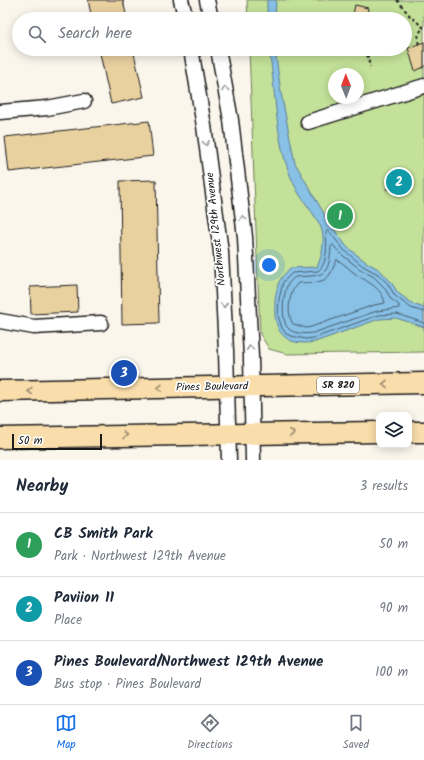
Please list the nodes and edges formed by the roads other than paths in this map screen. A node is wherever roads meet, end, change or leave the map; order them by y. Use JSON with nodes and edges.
{"nodes":[{"id":1,"x":181,"y":0,"type":"edge"},
{"id":2,"x":207,"y":0,"type":"edge"},
{"id":3,"x":184,"y":12,"type":"edge"},
{"id":4,"x":210,"y":12,"type":"edge"},
{"id":5,"x":192,"y":56,"type":"edge"},
{"id":6,"x":219,"y":56,"type":"edge"},
{"id":7,"x":424,"y":86,"type":"edge"},
{"id":8,"x":84,"y":101,"type":"dead end"},
{"id":9,"x":0,"y":112,"type":"edge"},
{"id":10,"x":308,"y":122,"type":"dead end"},
{"id":11,"x":0,"y":321,"type":"edge"},
{"id":12,"x":101,"y":323,"type":"dead end"},
{"id":13,"x":424,"y":383,"type":"edge"},
{"id":14,"x":227,"y":387,"type":"junction"},
{"id":15,"x":251,"y":387,"type":"junction"},
{"id":16,"x":0,"y":391,"type":"edge"},
{"id":17,"x":376,"y":432,"type":"edge"},
{"id":18,"x":412,"y":432,"type":"edge"},
{"id":19,"x":424,"y":432,"type":"edge"},
{"id":20,"x":253,"y":433,"type":"junction"},
{"id":21,"x":228,"y":434,"type":"junction"},
{"id":22,"x":0,"y":438,"type":"edge"},
{"id":23,"x":229,"y":460,"type":"edge"},
{"id":24,"x":253,"y":460,"type":"edge"}],
"edges":[{"from":1,"to":3,"type":"street"},
{"from":2,"to":4,"type":"street"},
{"from":5,"to":14,"type":"street","name":"Northwest 129th Avenue","one_way":true},
{"from":15,"to":6,"type":"street","one_way":true},
{"from":7,"to":10,"type":"street"},
{"from":8,"to":9,"type":"street"},
{"from":11,"to":12,"type":"street"},
{"from":13,"to":15,"type":"highway","name":"Pines Boulevard","number":"SR 820","one_way":true},
{"from":14,"to":15,"type":"highway","name":"Pines Boulevard","number":"SR 820"},
{"from":14,"to":16,"type":"highway","name":"Pines Boulevard","number":"SR 820","one_way":true},
{"from":14,"to":21,"type":"street","name":"Northwest 129th Avenue"},
{"from":15,"to":20,"type":"street"},
{"from":20,"to":17,"type":"highway","one_way":true},
{"from":18,"to":19,"type":"highway"},
{"from":20,"to":21,"type":"highway"},
{"from":20,"to":24,"type":"street"},
{"from":22,"to":21,"type":"highway","one_way":true},
{"from":21,"to":23,"type":"street","name":"Northwest 129th Avenue"}]}
